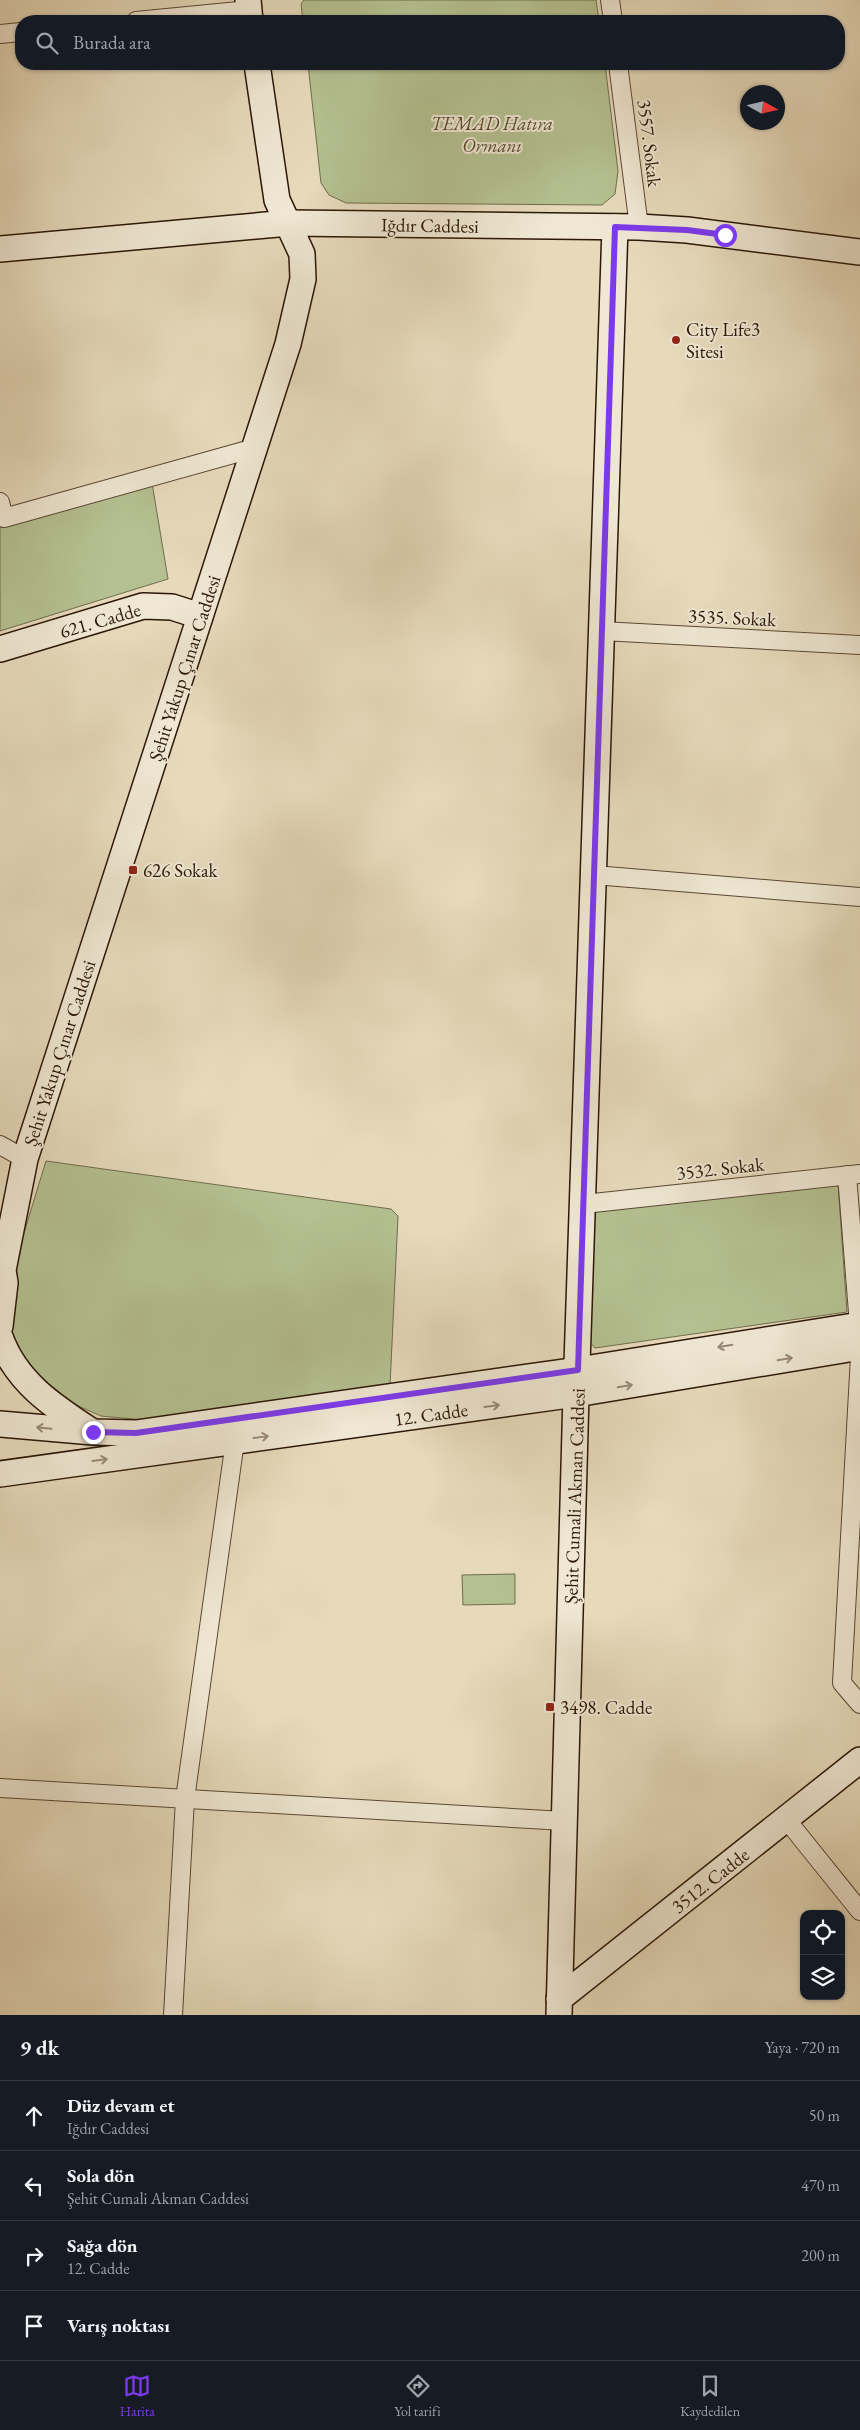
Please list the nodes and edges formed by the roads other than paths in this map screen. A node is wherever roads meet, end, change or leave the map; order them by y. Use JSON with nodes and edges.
{"nodes":[{"id":1,"x":610,"y":0,"type":"edge"},
{"id":2,"x":249,"y":11,"type":"edge"},
{"id":3,"x":204,"y":15,"type":"edge"},
{"id":4,"x":612,"y":15,"type":"edge"},
{"id":5,"x":15,"y":33,"type":"edge"},
{"id":6,"x":0,"y":34,"type":"edge"},
{"id":7,"x":257,"y":70,"type":"edge"},
{"id":8,"x":618,"y":70,"type":"edge"},
{"id":9,"x":289,"y":223,"type":"junction"},
{"id":10,"x":627,"y":227,"type":"junction"},
{"id":11,"x":0,"y":249,"type":"edge"},
{"id":12,"x":860,"y":252,"type":"edge"},
{"id":13,"x":255,"y":448,"type":"junction"},
{"id":14,"x":1,"y":513,"type":"edge"},
{"id":15,"x":200,"y":616,"type":"junction"},
{"id":16,"x":602,"y":631,"type":"junction"},
{"id":17,"x":860,"y":645,"type":"edge"},
{"id":18,"x":0,"y":649,"type":"edge"},
{"id":19,"x":594,"y":875,"type":"junction"},
{"id":20,"x":860,"y":897,"type":"edge"},
{"id":21,"x":0,"y":1145,"type":"edge"},
{"id":22,"x":25,"y":1159,"type":"junction"},
{"id":23,"x":853,"y":1174,"type":"edge"},
{"id":24,"x":584,"y":1204,"type":"junction"},
{"id":25,"x":2,"y":1271,"type":"edge"},
{"id":26,"x":0,"y":1326,"type":"edge"},
{"id":27,"x":860,"y":1332,"type":"edge"},
{"id":28,"x":0,"y":1337,"type":"edge"},
{"id":29,"x":860,"y":1356,"type":"edge"},
{"id":30,"x":577,"y":1382,"type":"junction"},
{"id":31,"x":0,"y":1424,"type":"edge"},
{"id":32,"x":93,"y":1432,"type":"junction"},
{"id":33,"x":235,"y":1441,"type":"junction"},
{"id":34,"x":0,"y":1474,"type":"edge"},
{"id":35,"x":860,"y":1704,"type":"edge"},
{"id":36,"x":860,"y":1760,"type":"edge"},
{"id":37,"x":0,"y":1788,"type":"edge"},
{"id":38,"x":185,"y":1799,"type":"junction"},
{"id":39,"x":786,"y":1819,"type":"junction"},
{"id":40,"x":565,"y":1821,"type":"junction"},
{"id":41,"x":860,"y":1911,"type":"edge"},
{"id":42,"x":559,"y":2007,"type":"edge"},
{"id":43,"x":173,"y":2015,"type":"edge"}],
"edges":[{"from":1,"to":4,"type":"street"},
{"from":2,"to":3,"type":"street"},
{"from":5,"to":6,"type":"street"},
{"from":7,"to":9,"type":"main road","name":"Şehit Yakup Çınar Caddesi"},
{"from":8,"to":10,"type":"street","name":"3557. Sokak"},
{"from":9,"to":10,"type":"main road","name":"Iğdır Caddesi"},
{"from":9,"to":11,"type":"main road","name":"Iğdır Caddesi"},
{"from":9,"to":13,"type":"main road","name":"Şehit Yakup Çınar Caddesi"},
{"from":10,"to":12,"type":"main road","name":"Iğdır Caddesi"},
{"from":10,"to":16,"type":"main road","name":"Şehit Cumali Akman Caddesi"},
{"from":13,"to":14,"type":"street"},
{"from":13,"to":15,"type":"main road","name":"Şehit Yakup Çınar Caddesi"},
{"from":15,"to":18,"type":"main road","name":"621. Cadde"},
{"from":15,"to":22,"type":"main road","name":"Şehit Yakup Çınar Caddesi"},
{"from":16,"to":17,"type":"street","name":"3535. Sokak"},
{"from":16,"to":19,"type":"main road","name":"Şehit Cumali Akman Caddesi"},
{"from":19,"to":20,"type":"street"},
{"from":19,"to":24,"type":"main road","name":"Şehit Cumali Akman Caddesi"},
{"from":21,"to":22,"type":"street"},
{"from":22,"to":25,"type":"main road","name":"Şehit Yakup Çınar Caddesi"},
{"from":23,"to":24,"type":"street","name":"3532. Sokak"},
{"from":23,"to":27,"type":"street"},
{"from":24,"to":30,"type":"main road","name":"Şehit Cumali Akman Caddesi"},
{"from":25,"to":26,"type":"main road","name":"Şehit Yakup Çınar Caddesi"},
{"from":27,"to":30,"type":"main road","name":"12. Cadde"},
{"from":28,"to":32,"type":"main road"},
{"from":29,"to":35,"type":"street"},
{"from":30,"to":32,"type":"main road","name":"12. Cadde"},
{"from":33,"to":30,"type":"main road","name":"12. Cadde","one_way":true},
{"from":30,"to":40,"type":"main road","name":"Şehit Cumali Akman Caddesi"},
{"from":32,"to":31,"type":"main road","name":"12. Cadde","one_way":true},
{"from":34,"to":33,"type":"main road","name":"12. Cadde","one_way":true},
{"from":33,"to":38,"type":"street"},
{"from":36,"to":39,"type":"main road","name":"3512. Cadde"},
{"from":37,"to":38,"type":"street"},
{"from":38,"to":40,"type":"street"},
{"from":38,"to":43,"type":"street"},
{"from":39,"to":41,"type":"street"},
{"from":39,"to":42,"type":"main road","name":"3512. Cadde"},
{"from":40,"to":42,"type":"main road","name":"Şehit Cumali Akman Caddesi"}]}
